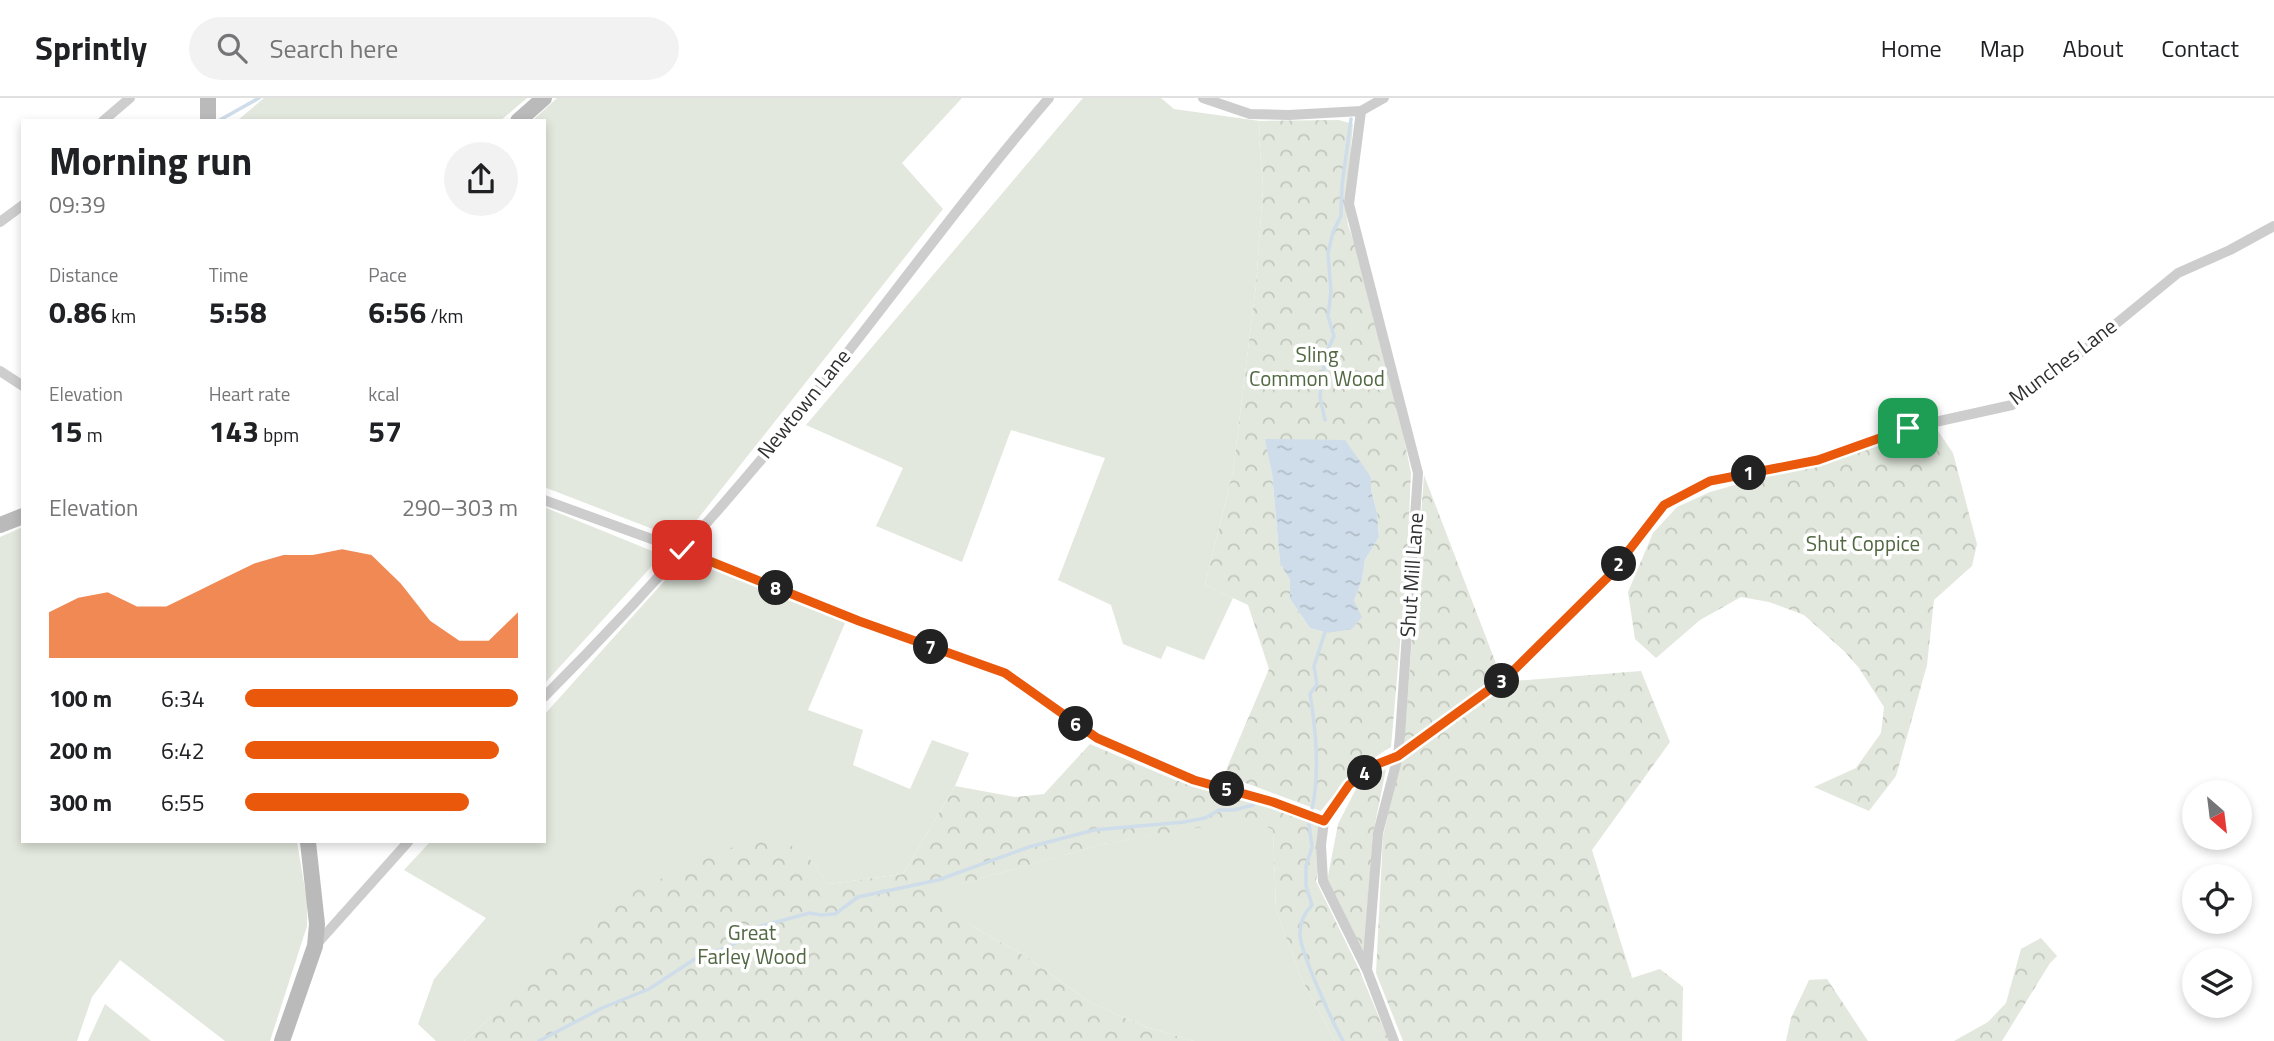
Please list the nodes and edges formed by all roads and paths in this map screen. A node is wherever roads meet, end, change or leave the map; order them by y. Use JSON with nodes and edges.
{"nodes":[{"id":1,"x":130,"y":98,"type":"edge"},
{"id":2,"x":208,"y":98,"type":"edge"},
{"id":3,"x":544,"y":98,"type":"edge"},
{"id":4,"x":1049,"y":98,"type":"edge"},
{"id":5,"x":1203,"y":98,"type":"edge"},
{"id":6,"x":1384,"y":98,"type":"edge"},
{"id":7,"x":1360,"y":111,"type":"junction"},
{"id":8,"x":105,"y":119,"type":"edge"},
{"id":9,"x":208,"y":119,"type":"edge"},
{"id":10,"x":520,"y":119,"type":"edge"},
{"id":11,"x":21,"y":206,"type":"edge"},
{"id":12,"x":0,"y":222,"type":"edge"},
{"id":13,"x":2274,"y":226,"type":"edge"},
{"id":14,"x":0,"y":371,"type":"edge"},
{"id":15,"x":21,"y":385,"type":"edge"},
{"id":16,"x":546,"y":501,"type":"edge"},
{"id":17,"x":21,"y":517,"type":"edge"},
{"id":18,"x":0,"y":525,"type":"edge"},
{"id":19,"x":682,"y":550,"type":"junction"},
{"id":20,"x":546,"y":695,"type":"edge"},
{"id":21,"x":1398,"y":756,"type":"junction"},
{"id":22,"x":1324,"y":821,"type":"junction"},
{"id":23,"x":308,"y":843,"type":"edge"},
{"id":24,"x":407,"y":843,"type":"edge"},
{"id":25,"x":315,"y":946,"type":"junction"},
{"id":26,"x":1367,"y":970,"type":"junction"},
{"id":27,"x":282,"y":1041,"type":"edge"},
{"id":28,"x":1394,"y":1041,"type":"edge"}],
"edges":[{"from":1,"to":8,"type":"street"},
{"from":2,"to":9,"type":"street"},
{"from":3,"to":10,"type":"street"},
{"from":4,"to":19,"type":"street","name":"Newtown Lane"},
{"from":5,"to":7,"type":"street"},
{"from":6,"to":7,"type":"street"},
{"from":7,"to":21,"type":"street","name":"Shut Mill Lane"},
{"from":11,"to":12,"type":"street"},
{"from":13,"to":21,"type":"street","name":"Munches Lane"},
{"from":14,"to":15,"type":"street"},
{"from":16,"to":19,"type":"street"},
{"from":17,"to":18,"type":"street"},
{"from":19,"to":20,"type":"street","name":"Newtown Lane"},
{"from":19,"to":22,"type":"street"},
{"from":21,"to":22,"type":"street","name":"Munches Lane"},
{"from":21,"to":26,"type":"street","name":"Shut Mill Lane"},
{"from":22,"to":26,"type":"street"},
{"from":23,"to":25,"type":"street"},
{"from":24,"to":25,"type":"street"},
{"from":25,"to":27,"type":"street"},
{"from":26,"to":28,"type":"street","name":"Shut Mill Lane"}]}
